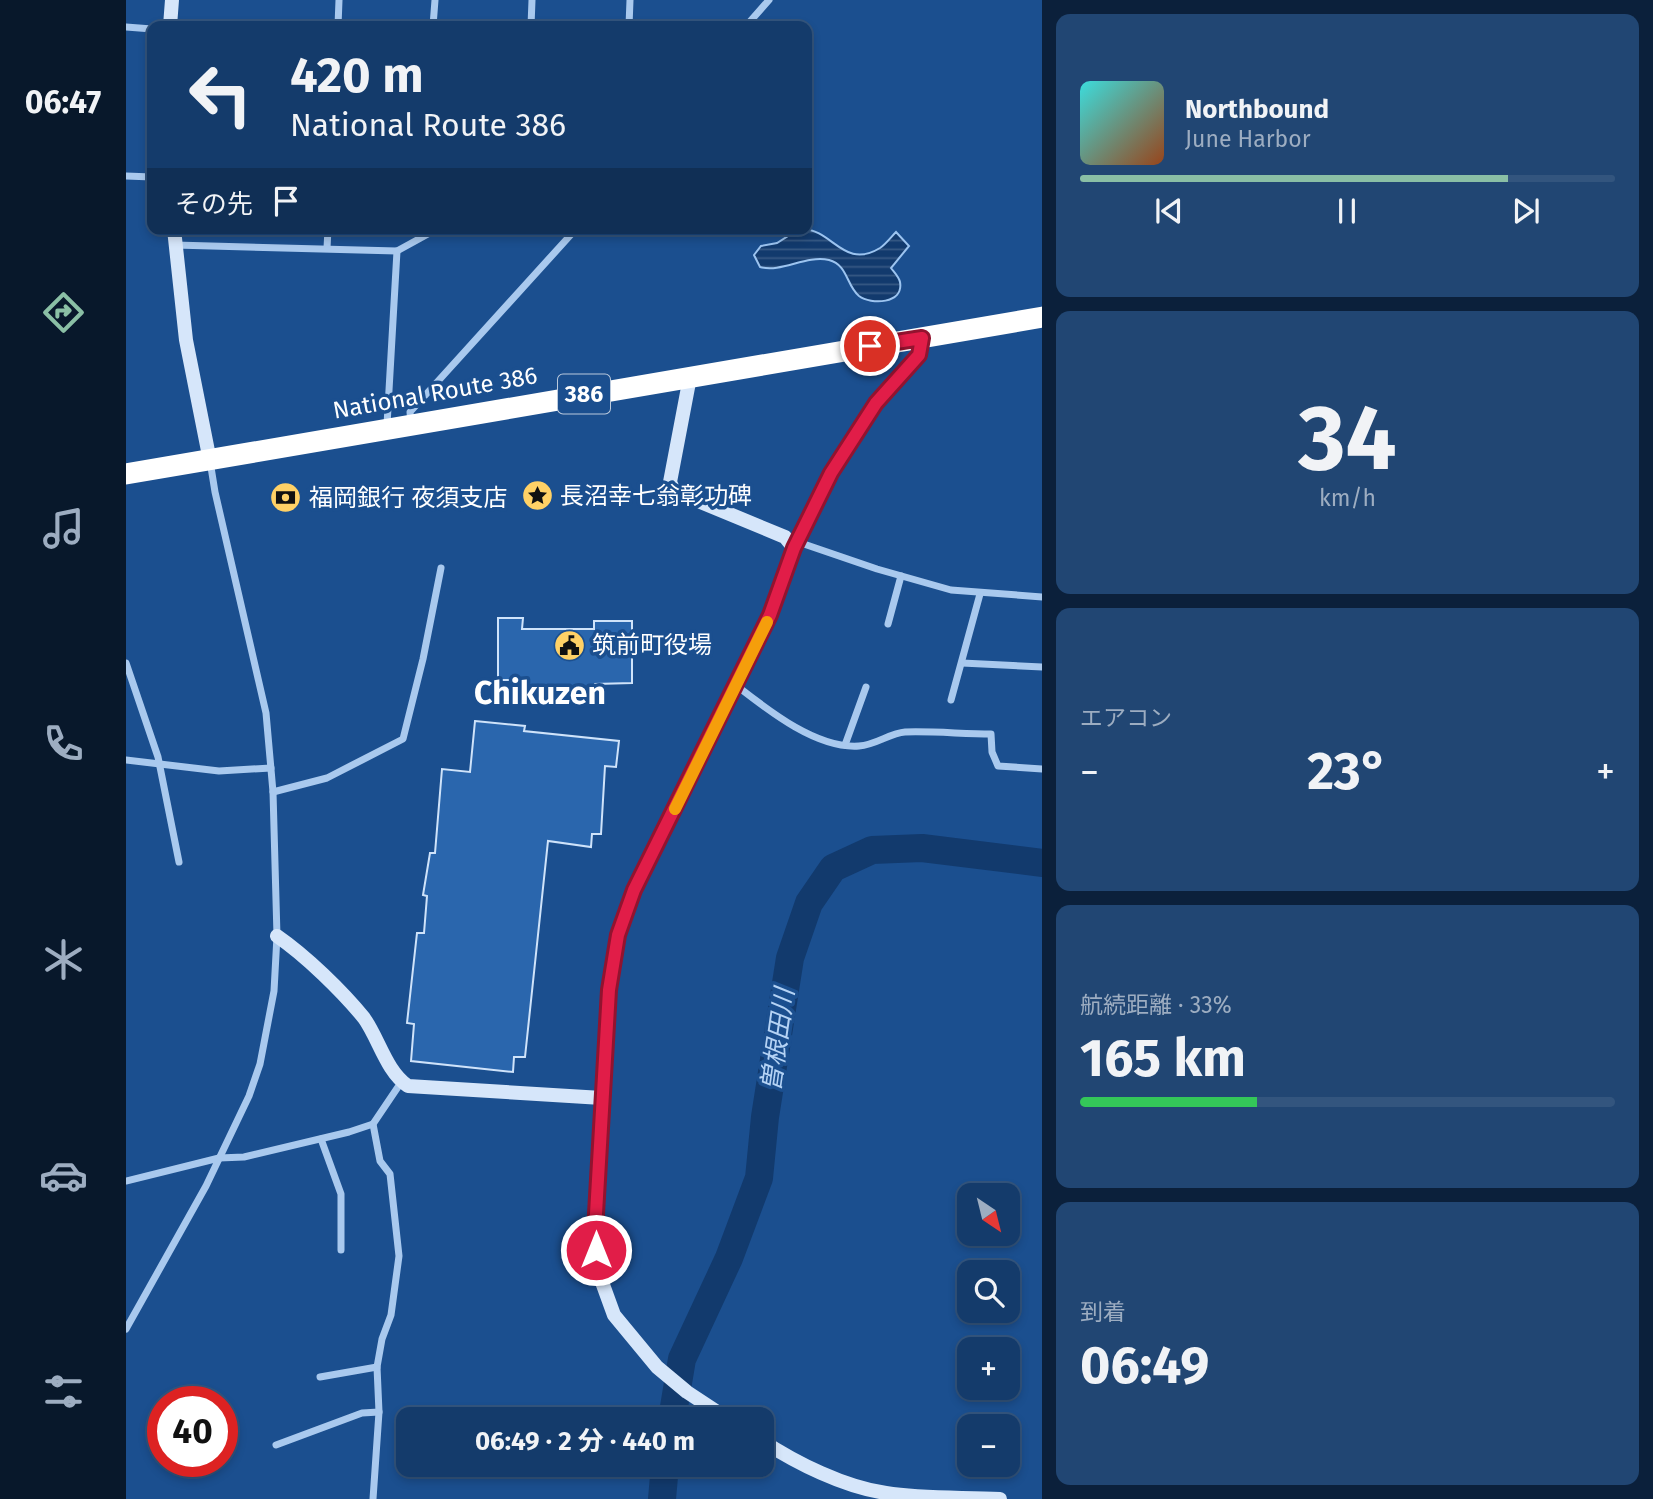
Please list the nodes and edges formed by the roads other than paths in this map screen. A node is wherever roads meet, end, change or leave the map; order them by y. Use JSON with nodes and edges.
{"nodes":[{"id":1,"x":172,"y":0,"type":"edge"},
{"id":2,"x":340,"y":0,"type":"edge"},
{"id":3,"x":435,"y":0,"type":"edge"},
{"id":4,"x":532,"y":0,"type":"edge"},
{"id":5,"x":630,"y":0,"type":"edge"},
{"id":6,"x":768,"y":0,"type":"edge"},
{"id":7,"x":170,"y":21,"type":"edge"},
{"id":8,"x":338,"y":21,"type":"edge"},
{"id":9,"x":433,"y":21,"type":"edge"},
{"id":10,"x":531,"y":21,"type":"edge"},
{"id":11,"x":628,"y":21,"type":"edge"},
{"id":12,"x":751,"y":21,"type":"edge"},
{"id":13,"x":126,"y":27,"type":"edge"},
{"id":14,"x":147,"y":29,"type":"edge"},
{"id":15,"x":126,"y":176,"type":"edge"},
{"id":16,"x":147,"y":177,"type":"edge"},
{"id":17,"x":174,"y":235,"type":"edge"},
{"id":18,"x":328,"y":235,"type":"edge"},
{"id":19,"x":421,"y":235,"type":"edge"},
{"id":20,"x":427,"y":235,"type":"edge"},
{"id":21,"x":571,"y":235,"type":"edge"},
{"id":22,"x":421,"y":239,"type":"junction"},
{"id":23,"x":175,"y":245,"type":"junction"},
{"id":24,"x":327,"y":248,"type":"junction"},
{"id":25,"x":397,"y":251,"type":"junction"},
{"id":26,"x":1042,"y":317,"type":"edge"},
{"id":27,"x":922,"y":338,"type":"junction"},
{"id":28,"x":690,"y":377,"type":"junction"},
{"id":29,"x":411,"y":424,"type":"junction"},
{"id":30,"x":387,"y":428,"type":"junction"},
{"id":31,"x":210,"y":461,"type":"junction"},
{"id":32,"x":126,"y":474,"type":"edge"},
{"id":33,"x":796,"y":545,"type":"junction"},
{"id":34,"x":441,"y":568,"type":"dead end"},
{"id":35,"x":901,"y":576,"type":"junction"},
{"id":36,"x":979,"y":594,"type":"junction"},
{"id":37,"x":1042,"y":597,"type":"edge"},
{"id":38,"x":888,"y":624,"type":"dead end"},
{"id":39,"x":126,"y":663,"type":"edge"},
{"id":40,"x":962,"y":663,"type":"junction"},
{"id":41,"x":1042,"y":667,"type":"edge"},
{"id":42,"x":737,"y":686,"type":"junction"},
{"id":43,"x":866,"y":687,"type":"dead end"},
{"id":44,"x":951,"y":700,"type":"dead end"},
{"id":45,"x":845,"y":745,"type":"junction"},
{"id":46,"x":126,"y":760,"type":"edge"},
{"id":47,"x":160,"y":765,"type":"junction"},
{"id":48,"x":271,"y":768,"type":"junction"},
{"id":49,"x":1042,"y":769,"type":"edge"},
{"id":50,"x":273,"y":792,"type":"junction"},
{"id":51,"x":179,"y":862,"type":"dead end"},
{"id":52,"x":277,"y":936,"type":"junction"},
{"id":53,"x":402,"y":1081,"type":"junction"},
{"id":54,"x":602,"y":1098,"type":"junction"},
{"id":55,"x":373,"y":1124,"type":"junction"},
{"id":56,"x":321,"y":1139,"type":"junction"},
{"id":57,"x":219,"y":1158,"type":"junction"},
{"id":58,"x":126,"y":1181,"type":"edge"},
{"id":59,"x":341,"y":1250,"type":"dead end"},
{"id":60,"x":126,"y":1329,"type":"edge"},
{"id":61,"x":377,"y":1367,"type":"junction"},
{"id":62,"x":320,"y":1377,"type":"dead end"},
{"id":63,"x":708,"y":1407,"type":"edge"},
{"id":64,"x":379,"y":1412,"type":"junction"},
{"id":65,"x":276,"y":1445,"type":"dead end"},
{"id":66,"x":774,"y":1449,"type":"edge"},
{"id":67,"x":373,"y":1499,"type":"edge"},
{"id":68,"x":1000,"y":1499,"type":"edge"}],
"edges":[{"from":1,"to":7,"type":"street"},
{"from":2,"to":8,"type":"street"},
{"from":3,"to":9,"type":"street"},
{"from":4,"to":10,"type":"street"},
{"from":5,"to":11,"type":"street"},
{"from":6,"to":12,"type":"street"},
{"from":13,"to":14,"type":"street"},
{"from":15,"to":16,"type":"street"},
{"from":17,"to":23,"type":"street"},
{"from":18,"to":24,"type":"street"},
{"from":19,"to":22,"type":"street"},
{"from":20,"to":22,"type":"street"},
{"from":21,"to":29,"type":"street"},
{"from":22,"to":25,"type":"street"},
{"from":23,"to":24,"type":"street"},
{"from":23,"to":31,"type":"street"},
{"from":24,"to":25,"type":"street"},
{"from":25,"to":30,"type":"street"},
{"from":26,"to":27,"type":"highway","name":"National Route 386","number":"386"},
{"from":27,"to":28,"type":"highway","name":"National Route 386","number":"386"},
{"from":27,"to":33,"type":"street"},
{"from":28,"to":29,"type":"highway","name":"National Route 386","number":"386"},
{"from":28,"to":33,"type":"street"},
{"from":29,"to":30,"type":"highway","name":"National Route 386","number":"386"},
{"from":30,"to":31,"type":"highway","name":"National Route 386","number":"386"},
{"from":31,"to":32,"type":"highway","name":"National Route 386","number":"386"},
{"from":31,"to":48,"type":"street"},
{"from":33,"to":35,"type":"street"},
{"from":33,"to":42,"type":"street"},
{"from":34,"to":50,"type":"street"},
{"from":35,"to":36,"type":"street"},
{"from":35,"to":38,"type":"street"},
{"from":36,"to":37,"type":"street"},
{"from":36,"to":40,"type":"street"},
{"from":39,"to":47,"type":"street"},
{"from":40,"to":41,"type":"street"},
{"from":40,"to":44,"type":"street"},
{"from":42,"to":45,"type":"street"},
{"from":42,"to":54,"type":"street"},
{"from":43,"to":45,"type":"street"},
{"from":45,"to":49,"type":"street"},
{"from":46,"to":47,"type":"street"},
{"from":47,"to":48,"type":"street"},
{"from":47,"to":51,"type":"street"},
{"from":48,"to":50,"type":"street"},
{"from":50,"to":52,"type":"street"},
{"from":52,"to":53,"type":"street"},
{"from":52,"to":57,"type":"street"},
{"from":53,"to":54,"type":"street"},
{"from":53,"to":55,"type":"street"},
{"from":54,"to":63,"type":"street"},
{"from":55,"to":56,"type":"street"},
{"from":55,"to":61,"type":"street"},
{"from":56,"to":57,"type":"street"},
{"from":56,"to":59,"type":"street"},
{"from":57,"to":58,"type":"street"},
{"from":57,"to":60,"type":"street"},
{"from":61,"to":62,"type":"street"},
{"from":61,"to":64,"type":"street"},
{"from":64,"to":65,"type":"street"},
{"from":64,"to":67,"type":"street"},
{"from":66,"to":68,"type":"street"}]}
